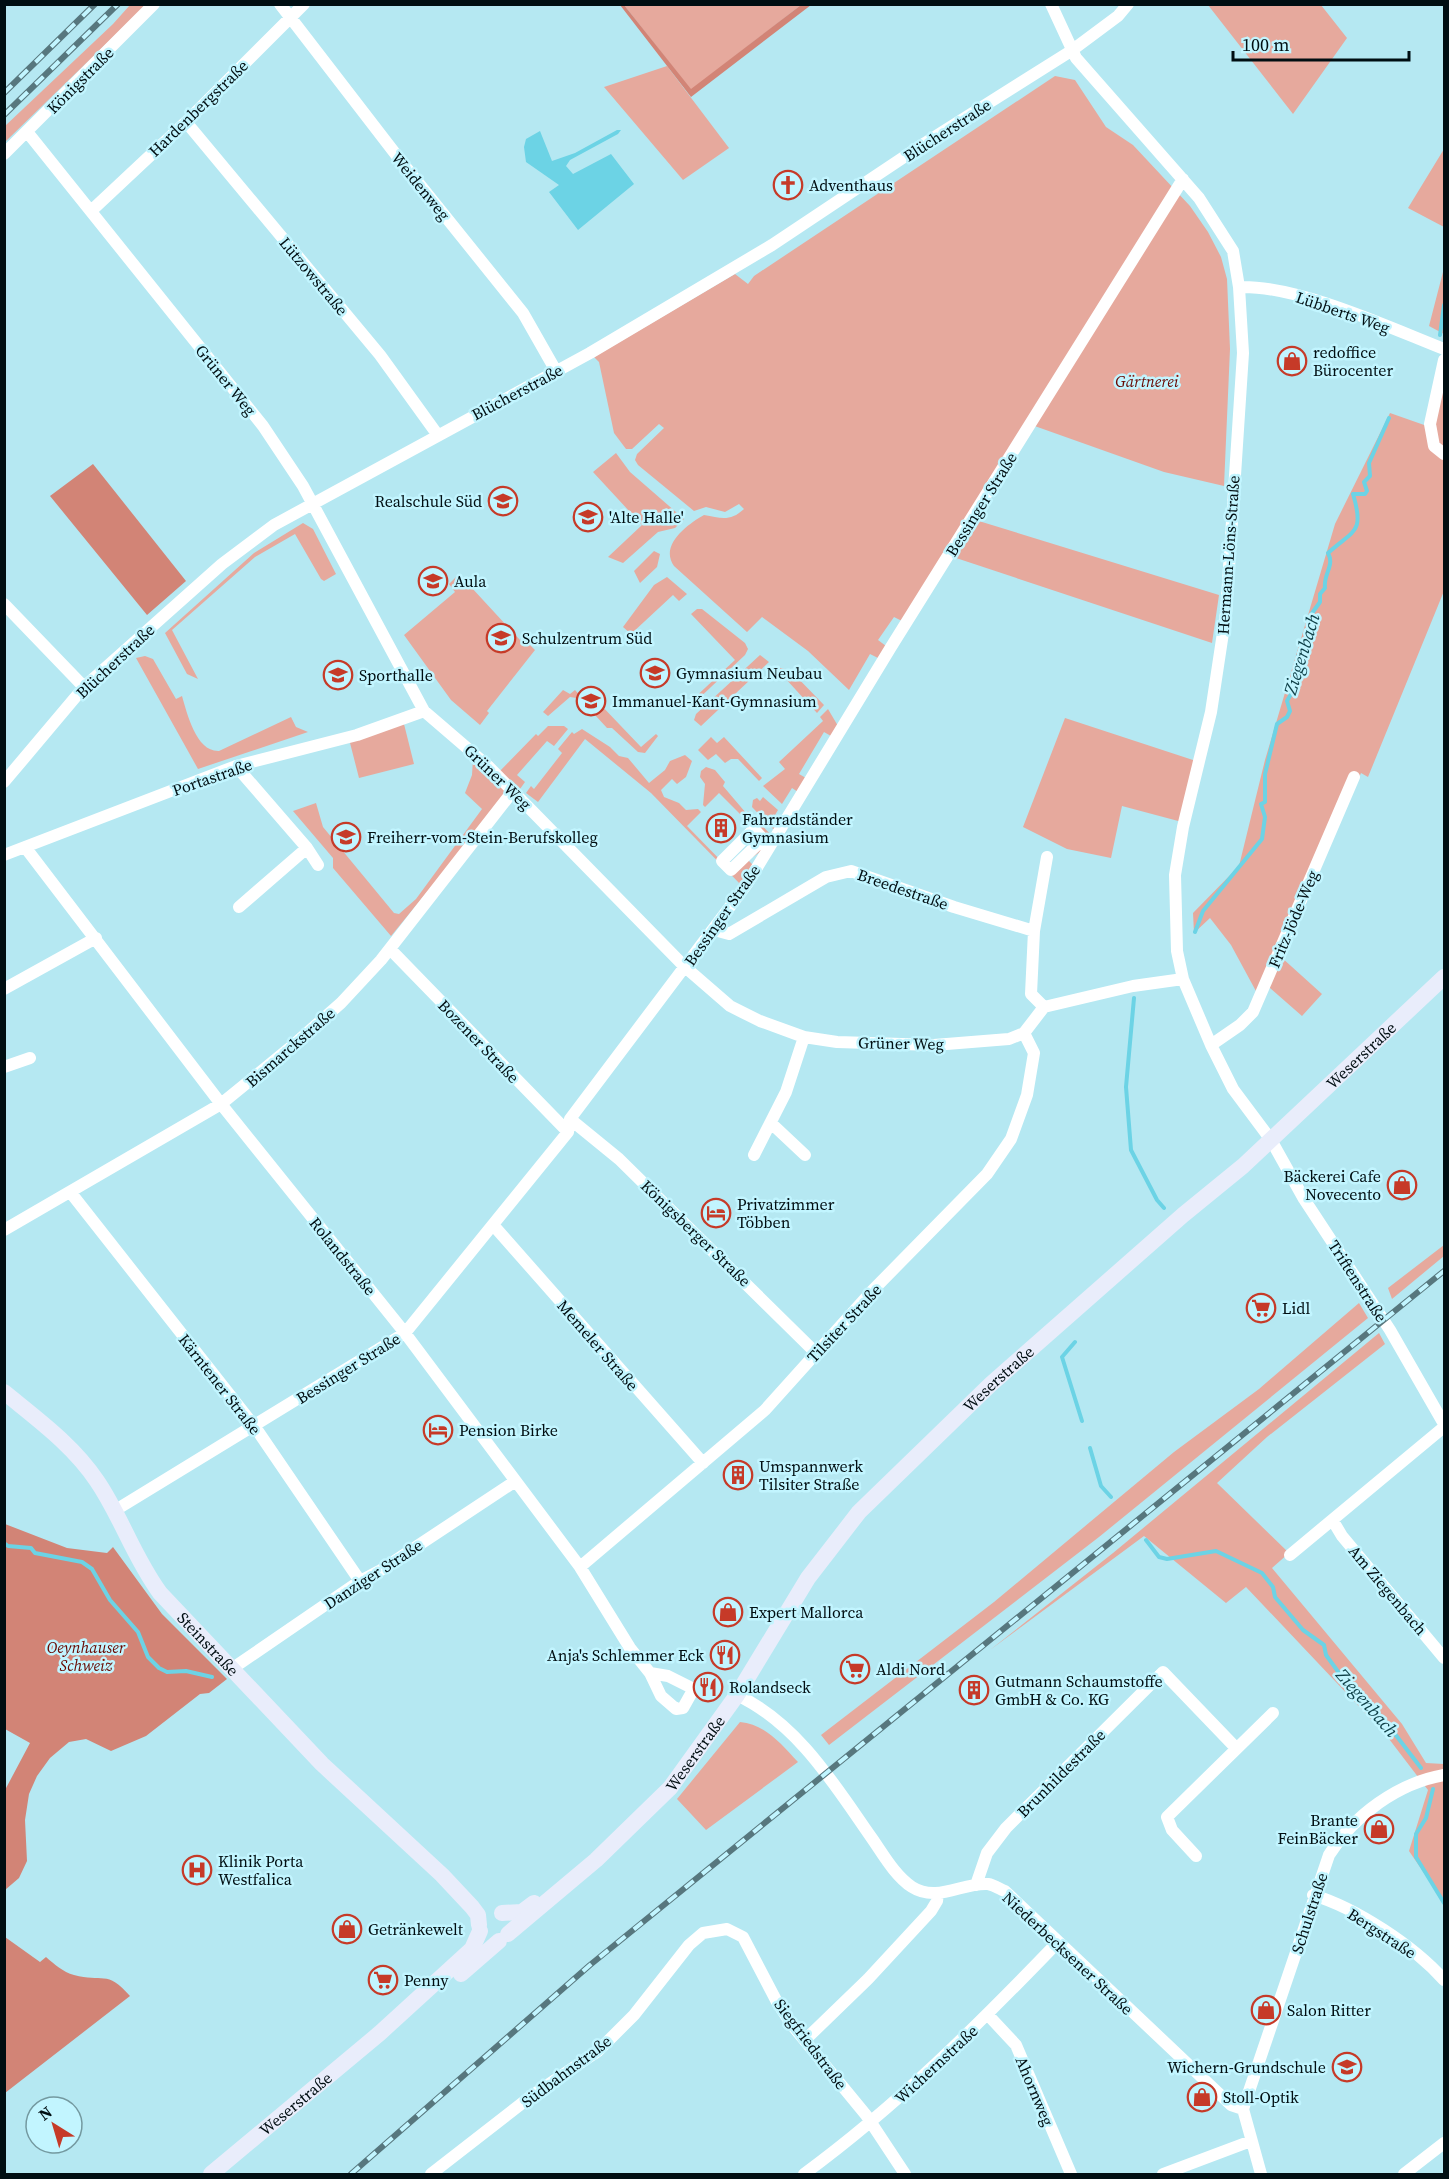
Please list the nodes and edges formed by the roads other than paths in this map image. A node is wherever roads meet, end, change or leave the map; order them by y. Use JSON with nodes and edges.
{"nodes":[{"id":1,"x":154,"y":4,"type":"edge"},
{"id":2,"x":280,"y":4,"type":"edge"},
{"id":3,"x":304,"y":4,"type":"edge"},
{"id":4,"x":1051,"y":4,"type":"edge"},
{"id":5,"x":1128,"y":4,"type":"edge"},
{"id":6,"x":290,"y":18,"type":"junction"},
{"id":7,"x":1071,"y":51,"type":"junction"},
{"id":8,"x":186,"y":122,"type":"junction"},
{"id":9,"x":28,"y":132,"type":"junction"},
{"id":10,"x":4,"y":154,"type":"edge"},
{"id":11,"x":1183,"y":179,"type":"junction"},
{"id":12,"x":91,"y":211,"type":"junction"},
{"id":13,"x":1239,"y":287,"type":"junction"},
{"id":14,"x":1444,"y":349,"type":"edge"},
{"id":15,"x":1444,"y":360,"type":"edge"},
{"id":16,"x":556,"y":371,"type":"junction"},
{"id":17,"x":437,"y":434,"type":"junction"},
{"id":18,"x":1444,"y":454,"type":"edge"},
{"id":19,"x":311,"y":503,"type":"junction"},
{"id":20,"x":4,"y":604,"type":"edge"},
{"id":21,"x":84,"y":687,"type":"junction"},
{"id":22,"x":424,"y":711,"type":"junction"},
{"id":23,"x":236,"y":766,"type":"junction"},
{"id":24,"x":1354,"y":777,"type":"dead end"},
{"id":25,"x":4,"y":782,"type":"edge"},
{"id":26,"x":513,"y":791,"type":"junction"},
{"id":27,"x":25,"y":847,"type":"junction"},
{"id":28,"x":307,"y":848,"type":"junction"},
{"id":29,"x":4,"y":855,"type":"edge"},
{"id":30,"x":1047,"y":857,"type":"dead end"},
{"id":31,"x":318,"y":865,"type":"dead end"},
{"id":32,"x":239,"y":907,"type":"dead end"},
{"id":33,"x":714,"y":930,"type":"junction"},
{"id":34,"x":1034,"y":930,"type":"junction"},
{"id":35,"x":96,"y":938,"type":"junction"},
{"id":36,"x":390,"y":949,"type":"junction"},
{"id":37,"x":686,"y":967,"type":"junction"},
{"id":38,"x":1444,"y":977,"type":"edge"},
{"id":39,"x":1183,"y":979,"type":"junction"},
{"id":40,"x":4,"y":989,"type":"edge"},
{"id":41,"x":1044,"y":1007,"type":"junction"},
{"id":42,"x":1024,"y":1033,"type":"junction"},
{"id":43,"x":804,"y":1037,"type":"junction"},
{"id":44,"x":1211,"y":1045,"type":"junction"},
{"id":45,"x":30,"y":1058,"type":"dead end"},
{"id":46,"x":4,"y":1067,"type":"edge"},
{"id":47,"x":221,"y":1104,"type":"junction"},
{"id":48,"x":772,"y":1124,"type":"junction"},
{"id":49,"x":569,"y":1126,"type":"junction"},
{"id":50,"x":1271,"y":1140,"type":"junction"},
{"id":51,"x":754,"y":1155,"type":"dead end"},
{"id":52,"x":805,"y":1155,"type":"dead end"},
{"id":53,"x":71,"y":1193,"type":"junction"},
{"id":54,"x":494,"y":1226,"type":"junction"},
{"id":55,"x":4,"y":1230,"type":"edge"},
{"id":56,"x":405,"y":1333,"type":"junction"},
{"id":57,"x":816,"y":1353,"type":"junction"},
{"id":58,"x":4,"y":1392,"type":"edge"},
{"id":59,"x":1444,"y":1426,"type":"edge"},
{"id":60,"x":255,"y":1427,"type":"junction"},
{"id":61,"x":703,"y":1463,"type":"junction"},
{"id":62,"x":514,"y":1482,"type":"junction"},
{"id":63,"x":114,"y":1512,"type":"junction"},
{"id":64,"x":1333,"y":1521,"type":"junction"},
{"id":65,"x":1290,"y":1555,"type":"dead end"},
{"id":66,"x":580,"y":1567,"type":"junction"},
{"id":67,"x":360,"y":1581,"type":"junction"},
{"id":68,"x":1444,"y":1658,"type":"edge"},
{"id":69,"x":232,"y":1668,"type":"junction"},
{"id":70,"x":650,"y":1673,"type":"dead end"},
{"id":71,"x":737,"y":1695,"type":"junction"},
{"id":72,"x":1273,"y":1713,"type":"dead end"},
{"id":73,"x":1236,"y":1748,"type":"junction"},
{"id":74,"x":1444,"y":1775,"type":"edge"},
{"id":75,"x":619,"y":1839,"type":"junction"},
{"id":76,"x":1196,"y":1856,"type":"dead end"},
{"id":77,"x":442,"y":1875,"type":"junction"},
{"id":78,"x":976,"y":1885,"type":"junction"},
{"id":79,"x":938,"y":1893,"type":"junction"},
{"id":80,"x":1313,"y":1896,"type":"junction"},
{"id":81,"x":499,"y":1912,"type":"junction"},
{"id":82,"x":479,"y":1928,"type":"junction"},
{"id":83,"x":712,"y":1930,"type":"joint"},
{"id":84,"x":503,"y":1937,"type":"junction"},
{"id":85,"x":1058,"y":1942,"type":"junction"},
{"id":86,"x":1444,"y":1980,"type":"edge"},
{"id":87,"x":988,"y":2016,"type":"junction"},
{"id":88,"x":380,"y":2033,"type":"junction"},
{"id":89,"x":806,"y":2040,"type":"junction"},
{"id":90,"x":1243,"y":2109,"type":"junction"},
{"id":91,"x":871,"y":2123,"type":"junction"},
{"id":92,"x":1251,"y":2141,"type":"junction"},
{"id":93,"x":1444,"y":2143,"type":"edge"},
{"id":94,"x":211,"y":2175,"type":"edge"},
{"id":95,"x":431,"y":2175,"type":"edge"},
{"id":96,"x":804,"y":2175,"type":"edge"},
{"id":97,"x":905,"y":2175,"type":"edge"},
{"id":98,"x":1071,"y":2175,"type":"edge"},
{"id":99,"x":1163,"y":2175,"type":"edge"},
{"id":100,"x":1261,"y":2175,"type":"edge"},
{"id":101,"x":1404,"y":2175,"type":"edge"}],
"edges":[{"from":1,"to":9,"type":"street","name":"Königstraße"},
{"from":2,"to":6,"type":"street","name":"Weidenweg"},
{"from":3,"to":6,"type":"street","name":"Hardenbergstraße"},
{"from":4,"to":7,"type":"street","name":"Hermann-Löns-Straße"},
{"from":5,"to":7,"type":"street","name":"Blücherstraße"},
{"from":6,"to":8,"type":"street","name":"Hardenbergstraße"},
{"from":6,"to":16,"type":"street","name":"Weidenweg"},
{"from":7,"to":11,"type":"street","name":"Hermann-Löns-Straße"},
{"from":7,"to":16,"type":"street","name":"Blücherstraße"},
{"from":8,"to":12,"type":"street","name":"Hardenbergstraße"},
{"from":8,"to":17,"type":"street","name":"Lützowstraße"},
{"from":9,"to":10,"type":"street","name":"Königstraße"},
{"from":9,"to":12,"type":"street","name":"Grüner Weg"},
{"from":11,"to":13,"type":"street","name":"Hermann-Löns-Straße"},
{"from":11,"to":33,"type":"street","name":"Bessinger Straße"},
{"from":12,"to":19,"type":"street","name":"Grüner Weg"},
{"from":13,"to":14,"type":"street","name":"Lübberts Weg"},
{"from":13,"to":39,"type":"street","name":"Hermann-Löns-Straße"},
{"from":15,"to":18,"type":"street"},
{"from":16,"to":17,"type":"street","name":"Blücherstraße"},
{"from":17,"to":19,"type":"street","name":"Blücherstraße"},
{"from":19,"to":21,"type":"street","name":"Blücherstraße"},
{"from":19,"to":22,"type":"street","name":"Grüner Weg"},
{"from":20,"to":21,"type":"street"},
{"from":21,"to":25,"type":"street","name":"Blücherstraße"},
{"from":22,"to":23,"type":"street","name":"Portastraße"},
{"from":22,"to":26,"type":"street","name":"Grüner Weg"},
{"from":23,"to":27,"type":"street","name":"Portastraße"},
{"from":23,"to":28,"type":"street"},
{"from":24,"to":44,"type":"street","name":"Fritz-Jöde-Weg"},
{"from":26,"to":36,"type":"street","name":"Bismarckstraße"},
{"from":26,"to":37,"type":"street","name":"Grüner Weg"},
{"from":27,"to":29,"type":"street","name":"Portastraße"},
{"from":27,"to":35,"type":"street","name":"Rolandstraße"},
{"from":28,"to":31,"type":"street"},
{"from":28,"to":32,"type":"street"},
{"from":30,"to":34,"type":"street"},
{"from":33,"to":34,"type":"street","name":"Breedestraße"},
{"from":33,"to":37,"type":"street","name":"Bessinger Straße"},
{"from":34,"to":41,"type":"street"},
{"from":35,"to":40,"type":"street"},
{"from":35,"to":47,"type":"street","name":"Rolandstraße"},
{"from":36,"to":47,"type":"street","name":"Bismarckstraße"},
{"from":36,"to":49,"type":"street","name":"Bozener Straße"},
{"from":37,"to":43,"type":"street","name":"Grüner Weg"},
{"from":37,"to":49,"type":"street","name":"Bessinger Straße"},
{"from":38,"to":50,"type":"street","name":"Weserstraße"},
{"from":39,"to":41,"type":"street"},
{"from":39,"to":44,"type":"street","name":"Hermann-Löns-Straße"},
{"from":41,"to":42,"type":"street"},
{"from":42,"to":43,"type":"street","name":"Grüner Weg"},
{"from":42,"to":57,"type":"street","name":"Tilsiter Straße"},
{"from":43,"to":48,"type":"street"},
{"from":44,"to":50,"type":"street","name":"Hermann-Löns-Straße"},
{"from":45,"to":46,"type":"street"},
{"from":47,"to":53,"type":"street","name":"Bismarckstraße"},
{"from":47,"to":56,"type":"street","name":"Rolandstraße"},
{"from":48,"to":51,"type":"street"},
{"from":48,"to":52,"type":"street"},
{"from":49,"to":54,"type":"street","name":"Bessinger Straße"},
{"from":49,"to":57,"type":"street","name":"Königsberger Straße"},
{"from":50,"to":59,"type":"street","name":"Triftenstraße"},
{"from":50,"to":71,"type":"street","name":"Weserstraße"},
{"from":53,"to":55,"type":"street","name":"Bismarckstraße"},
{"from":53,"to":60,"type":"street","name":"Kärntener Straße"},
{"from":54,"to":56,"type":"street","name":"Bessinger Straße"},
{"from":54,"to":61,"type":"street","name":"Memeler Straße"},
{"from":56,"to":60,"type":"street","name":"Bessinger Straße"},
{"from":56,"to":62,"type":"street","name":"Rolandstraße"},
{"from":57,"to":61,"type":"street","name":"Tilsiter Straße"},
{"from":58,"to":63,"type":"street","name":"Steinstraße"},
{"from":59,"to":64,"type":"street"},
{"from":60,"to":63,"type":"street","name":"Bessinger Straße"},
{"from":60,"to":67,"type":"street","name":"Kärntener Straße"},
{"from":61,"to":66,"type":"street","name":"Tilsiter Straße"},
{"from":62,"to":66,"type":"street","name":"Rolandstraße"},
{"from":62,"to":67,"type":"street","name":"Danziger Straße"},
{"from":63,"to":69,"type":"street","name":"Steinstraße"},
{"from":64,"to":65,"type":"street"},
{"from":64,"to":68,"type":"street","name":"Am Ziegenbach"},
{"from":66,"to":70,"type":"street","name":"Rolandstraße"},
{"from":67,"to":69,"type":"street","name":"Danziger Straße"},
{"from":69,"to":77,"type":"street","name":"Steinstraße"},
{"from":71,"to":75,"type":"street","name":"Weserstraße"},
{"from":71,"to":79,"type":"street","name":"Niederbecksener Straße"},
{"from":72,"to":73,"type":"street"},
{"from":73,"to":76,"type":"street"},
{"from":73,"to":78,"type":"street","name":"Brunhildestraße"},
{"from":74,"to":80,"type":"street","name":"Schulstraße"},
{"from":75,"to":81,"type":"street","name":"Weserstraße"},
{"from":75,"to":84,"type":"street","name":"Weserstraße"},
{"from":77,"to":81,"type":"street","name":"Steinstraße"},
{"from":77,"to":82,"type":"street","name":"Steinstraße"},
{"from":78,"to":79,"type":"street","name":"Niederbecksener Straße"},
{"from":78,"to":85,"type":"street","name":"Niederbecksener Straße"},
{"from":79,"to":89,"type":"street"},
{"from":80,"to":86,"type":"street","name":"Bergstraße"},
{"from":80,"to":90,"type":"street","name":"Schulstraße"},
{"from":81,"to":82,"type":"street"},
{"from":81,"to":84,"type":"street"},
{"from":82,"to":84,"type":"street"},
{"from":82,"to":88,"type":"street","name":"Weserstraße"},
{"from":83,"to":89,"type":"street","name":"Siegfriedstraße"},
{"from":83,"to":95,"type":"street","name":"Südbahnstraße"},
{"from":84,"to":88,"type":"street","name":"Weserstraße"},
{"from":85,"to":87,"type":"street","name":"Wichernstraße"},
{"from":85,"to":90,"type":"street","name":"Niederbecksener Straße"},
{"from":87,"to":91,"type":"street","name":"Wichernstraße"},
{"from":87,"to":98,"type":"street","name":"Ahornweg"},
{"from":88,"to":94,"type":"street","name":"Weserstraße"},
{"from":89,"to":91,"type":"street","name":"Siegfriedstraße"},
{"from":90,"to":92,"type":"street"},
{"from":91,"to":96,"type":"street","name":"Wichernstraße"},
{"from":91,"to":97,"type":"street","name":"Siegfriedstraße"},
{"from":92,"to":99,"type":"street"},
{"from":92,"to":100,"type":"street"},
{"from":93,"to":101,"type":"street"}]}
